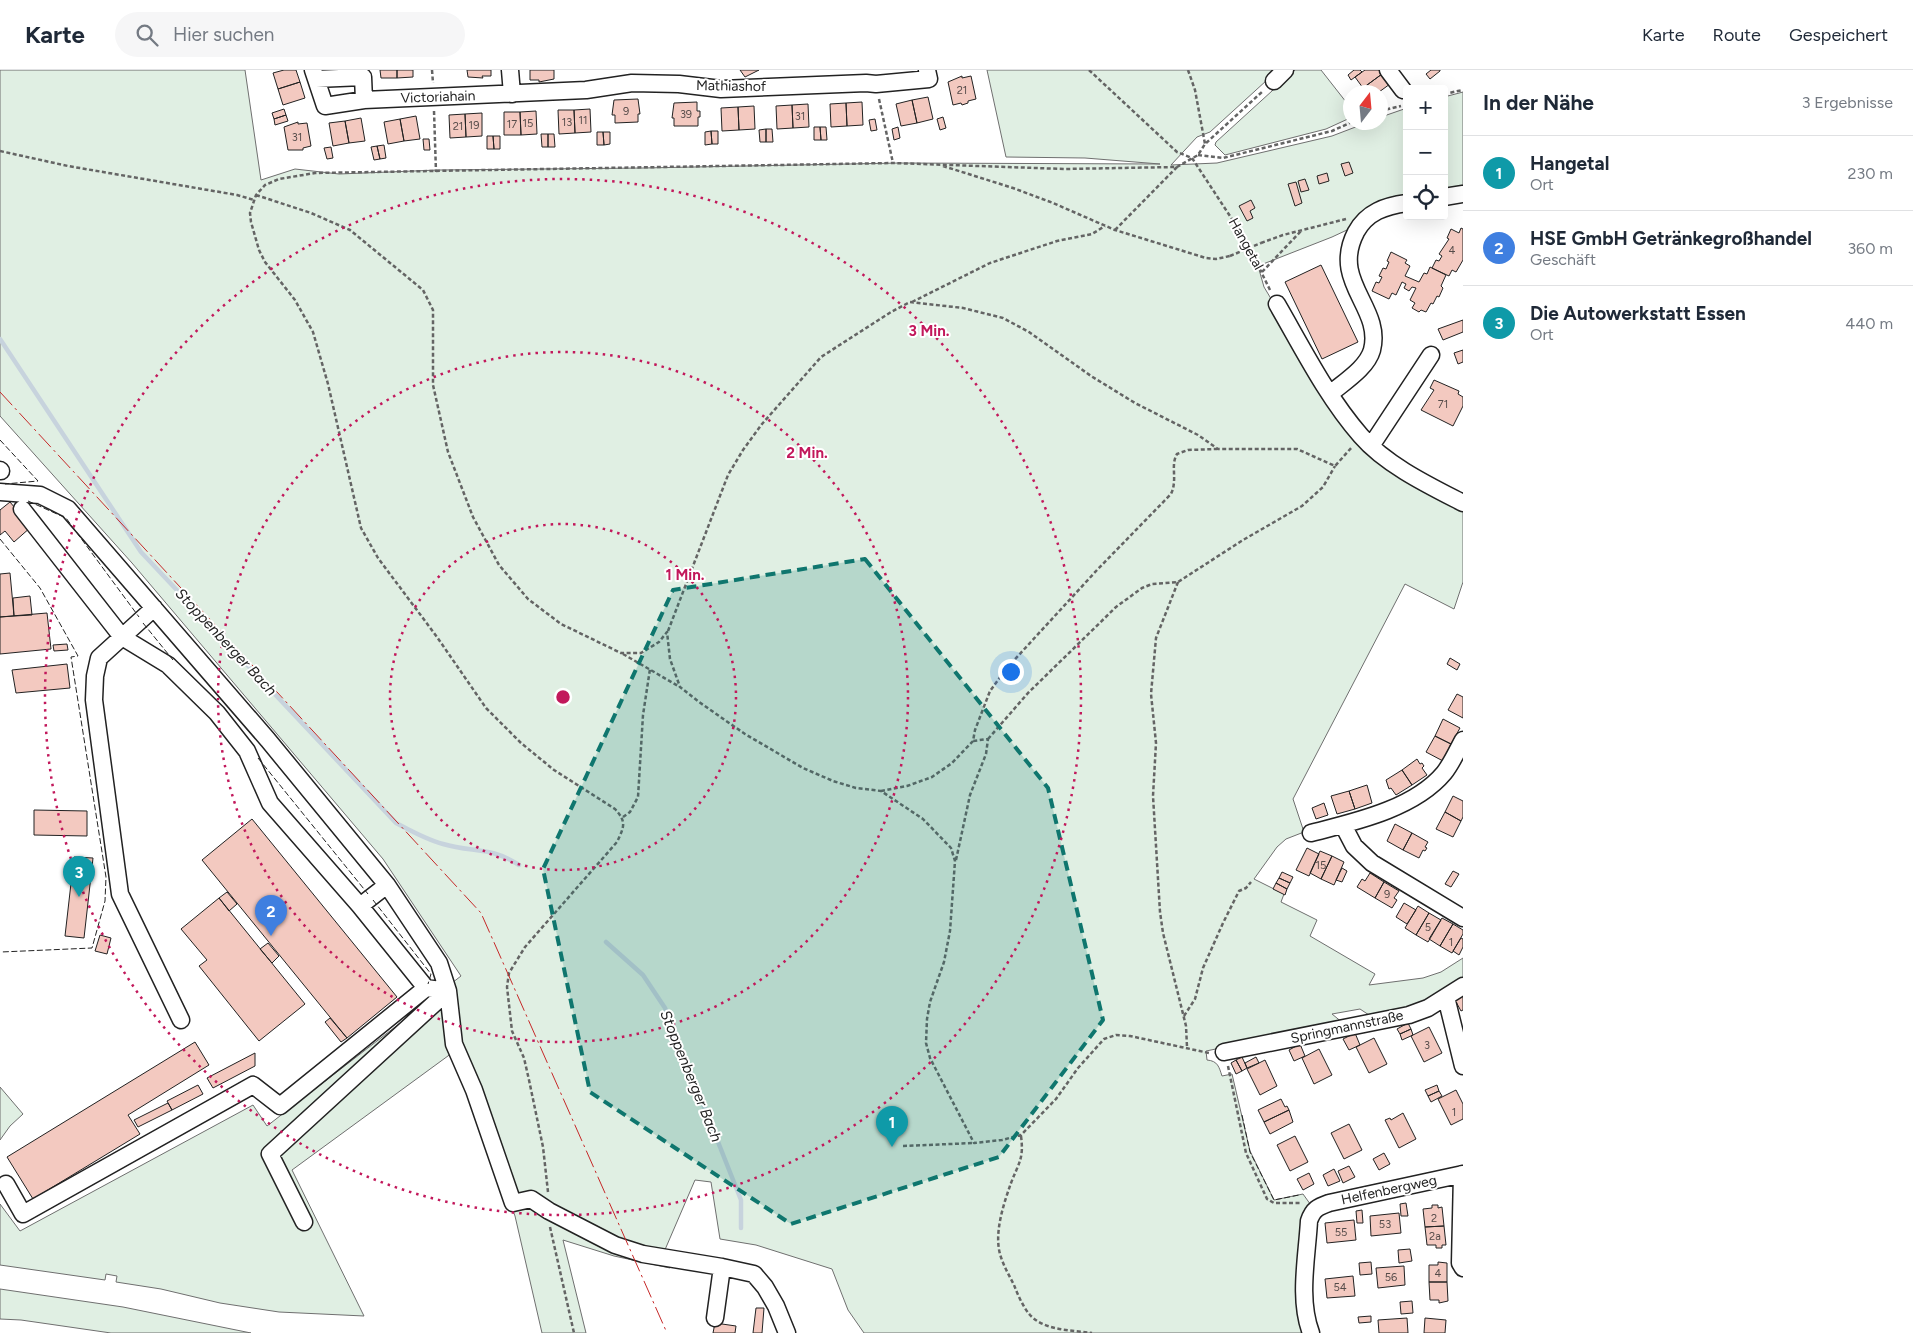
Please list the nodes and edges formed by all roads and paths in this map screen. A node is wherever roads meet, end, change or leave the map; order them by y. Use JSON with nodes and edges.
{"nodes":[{"id":1,"x":432,"y":70,"type":"edge"},
{"id":2,"x":510,"y":70,"type":"edge"},
{"id":3,"x":794,"y":70,"type":"edge"},
{"id":4,"x":927,"y":70,"type":"edge"},
{"id":5,"x":1089,"y":70,"type":"edge"},
{"id":6,"x":1188,"y":70,"type":"edge"},
{"id":7,"x":1388,"y":70,"type":"edge"},
{"id":8,"x":314,"y":74,"type":"edge"},
{"id":9,"x":1279,"y":76,"type":"edge"},
{"id":10,"x":870,"y":79,"type":"edge"},
{"id":11,"x":657,"y":83,"type":"joint"},
{"id":12,"x":804,"y":84,"type":"junction"},
{"id":13,"x":1463,"y":90,"type":"edge"},
{"id":14,"x":1448,"y":93,"type":"edge"},
{"id":15,"x":512,"y":94,"type":"junction"},
{"id":16,"x":1403,"y":94,"type":"edge"},
{"id":17,"x":433,"y":97,"type":"junction"},
{"id":18,"x":1403,"y":98,"type":"edge"},
{"id":19,"x":364,"y":100,"type":"junction"},
{"id":20,"x":1388,"y":107,"type":"edge"},
{"id":21,"x":1343,"y":126,"type":"edge"},
{"id":22,"x":1205,"y":144,"type":"junction"},
{"id":23,"x":0,"y":151,"type":"edge"},
{"id":24,"x":1198,"y":155,"type":"junction"},
{"id":25,"x":1192,"y":158,"type":"junction"},
{"id":26,"x":893,"y":163,"type":"junction"},
{"id":27,"x":940,"y":165,"type":"junction"},
{"id":28,"x":1177,"y":167,"type":"junction"},
{"id":29,"x":436,"y":172,"type":"junction"},
{"id":30,"x":1463,"y":194,"type":"edge"},
{"id":31,"x":256,"y":195,"type":"junction"},
{"id":32,"x":1448,"y":196,"type":"edge"},
{"id":33,"x":254,"y":200,"type":"junction"},
{"id":34,"x":1403,"y":204,"type":"edge"},
{"id":35,"x":1371,"y":214,"type":"junction"},
{"id":36,"x":1104,"y":226,"type":"junction"},
{"id":37,"x":1115,"y":230,"type":"junction"},
{"id":38,"x":1302,"y":230,"type":"junction"},
{"id":39,"x":1262,"y":272,"type":"junction"},
{"id":40,"x":910,"y":302,"type":"junction"},
{"id":41,"x":1277,"y":304,"type":"joint"},
{"id":42,"x":1431,"y":356,"type":"dead end"},
{"id":43,"x":1330,"y":394,"type":"junction"},
{"id":44,"x":1367,"y":441,"type":"junction"},
{"id":45,"x":1218,"y":449,"type":"junction"},
{"id":46,"x":1335,"y":466,"type":"junction"},
{"id":47,"x":0,"y":492,"type":"edge"},
{"id":48,"x":1463,"y":503,"type":"edge"},
{"id":49,"x":22,"y":509,"type":"dead end"},
{"id":50,"x":1178,"y":582,"type":"junction"},
{"id":51,"x":154,"y":608,"type":"junction"},
{"id":52,"x":667,"y":632,"type":"junction"},
{"id":53,"x":122,"y":637,"type":"junction"},
{"id":54,"x":621,"y":653,"type":"junction"},
{"id":55,"x":650,"y":669,"type":"junction"},
{"id":56,"x":680,"y":688,"type":"junction"},
{"id":57,"x":988,"y":739,"type":"junction"},
{"id":58,"x":1463,"y":740,"type":"edge"},
{"id":59,"x":974,"y":741,"type":"junction"},
{"id":60,"x":881,"y":791,"type":"junction"},
{"id":61,"x":622,"y":817,"type":"junction"},
{"id":62,"x":1343,"y":825,"type":"junction"},
{"id":63,"x":1312,"y":833,"type":"dead end"},
{"id":64,"x":956,"y":861,"type":"junction"},
{"id":65,"x":1251,"y":882,"type":"dead end"},
{"id":66,"x":387,"y":885,"type":"junction"},
{"id":67,"x":360,"y":906,"type":"junction"},
{"id":68,"x":1463,"y":918,"type":"edge"},
{"id":69,"x":1463,"y":986,"type":"edge"},
{"id":70,"x":426,"y":988,"type":"junction"},
{"id":71,"x":448,"y":992,"type":"junction"},
{"id":72,"x":1446,"y":997,"type":"junction"},
{"id":73,"x":1184,"y":1016,"type":"junction"},
{"id":74,"x":181,"y":1020,"type":"dead end"},
{"id":75,"x":1187,"y":1048,"type":"junction"},
{"id":76,"x":1224,"y":1052,"type":"junction"},
{"id":77,"x":1463,"y":1066,"type":"edge"},
{"id":78,"x":1021,"y":1135,"type":"junction"},
{"id":79,"x":974,"y":1143,"type":"junction"},
{"id":80,"x":903,"y":1146,"type":"dead end"},
{"id":81,"x":1463,"y":1174,"type":"edge"},
{"id":82,"x":6,"y":1184,"type":"dead end"},
{"id":83,"x":1316,"y":1207,"type":"junction"},
{"id":84,"x":549,"y":1211,"type":"junction"},
{"id":85,"x":304,"y":1222,"type":"dead end"},
{"id":86,"x":722,"y":1267,"type":"junction"},
{"id":87,"x":1463,"y":1268,"type":"edge"},
{"id":88,"x":715,"y":1318,"type":"dead end"},
{"id":89,"x":574,"y":1333,"type":"edge"},
{"id":90,"x":787,"y":1333,"type":"edge"},
{"id":91,"x":1092,"y":1333,"type":"edge"},
{"id":92,"x":1310,"y":1333,"type":"edge"}],
"edges":[{"from":1,"to":17,"type":"path"},
{"from":2,"to":15,"type":"street"},
{"from":3,"to":12,"type":"street"},
{"from":4,"to":10,"type":"street","name":"Mathiashof"},
{"from":5,"to":25,"type":"path","name":"Hangetal"},
{"from":6,"to":22,"type":"path"},
{"from":7,"to":16,"type":"street"},
{"from":8,"to":19,"type":"street","name":"Victoriahain"},
{"from":8,"to":19,"type":"street","name":"Victoriahain"},
{"from":9,"to":22,"type":"path"},
{"from":10,"to":12,"type":"street","name":"Mathiashof"},
{"from":10,"to":26,"type":"path"},
{"from":11,"to":12,"type":"street","name":"Mathiashof"},
{"from":11,"to":15,"type":"street","name":"Victoriahain"},
{"from":13,"to":14,"type":"path"},
{"from":15,"to":17,"type":"street","name":"Victoriahain"},
{"from":17,"to":19,"type":"street","name":"Victoriahain"},
{"from":17,"to":29,"type":"path"},
{"from":18,"to":20,"type":"path"},
{"from":21,"to":24,"type":"path"},
{"from":22,"to":24,"type":"path"},
{"from":23,"to":33,"type":"path"},
{"from":24,"to":25,"type":"path"},
{"from":25,"to":28,"type":"path"},
{"from":25,"to":39,"type":"path","name":"Hangetal"},
{"from":26,"to":27,"type":"path"},
{"from":26,"to":29,"type":"path"},
{"from":27,"to":28,"type":"path"},
{"from":27,"to":36,"type":"path"},
{"from":28,"to":37,"type":"path"},
{"from":29,"to":31,"type":"path"},
{"from":30,"to":32,"type":"street"},
{"from":31,"to":33,"type":"path"},
{"from":31,"to":54,"type":"path"},
{"from":33,"to":61,"type":"path"},
{"from":34,"to":35,"type":"street"},
{"from":35,"to":38,"type":"path"},
{"from":35,"to":43,"type":"street"},
{"from":36,"to":37,"type":"path"},
{"from":36,"to":40,"type":"path"},
{"from":37,"to":38,"type":"path","bridge":true},
{"from":38,"to":39,"type":"path"},
{"from":39,"to":41,"type":"path","name":"Hangetal"},
{"from":40,"to":45,"type":"path"},
{"from":40,"to":52,"type":"path"},
{"from":41,"to":43,"type":"street"},
{"from":42,"to":44,"type":"street"},
{"from":43,"to":44,"type":"street"},
{"from":44,"to":46,"type":"path"},
{"from":44,"to":48,"type":"street"},
{"from":45,"to":46,"type":"path"},
{"from":45,"to":59,"type":"path"},
{"from":46,"to":50,"type":"path"},
{"from":47,"to":51,"type":"street"},
{"from":49,"to":53,"type":"street"},
{"from":50,"to":57,"type":"path"},
{"from":50,"to":73,"type":"path"},
{"from":51,"to":53,"type":"street"},
{"from":51,"to":66,"type":"street"},
{"from":52,"to":54,"type":"path"},
{"from":52,"to":56,"type":"path"},
{"from":53,"to":67,"type":"street"},
{"from":53,"to":74,"type":"street"},
{"from":54,"to":55,"type":"path"},
{"from":55,"to":56,"type":"path"},
{"from":55,"to":61,"type":"path"},
{"from":56,"to":60,"type":"path"},
{"from":57,"to":59,"type":"path"},
{"from":57,"to":64,"type":"path"},
{"from":58,"to":62,"type":"street"},
{"from":59,"to":60,"type":"path"},
{"from":60,"to":64,"type":"path"},
{"from":61,"to":84,"type":"path"},
{"from":62,"to":63,"type":"street"},
{"from":62,"to":68,"type":"street"},
{"from":64,"to":79,"type":"path"},
{"from":65,"to":73,"type":"path"},
{"from":66,"to":67,"type":"street"},
{"from":66,"to":71,"type":"street"},
{"from":67,"to":70,"type":"street"},
{"from":69,"to":72,"type":"street","name":"Springmannstraße"},
{"from":70,"to":71,"type":"street"},
{"from":70,"to":82,"type":"street"},
{"from":71,"to":84,"type":"street"},
{"from":71,"to":85,"type":"street"},
{"from":72,"to":76,"type":"street","name":"Springmannstraße"},
{"from":72,"to":77,"type":"street"},
{"from":73,"to":75,"type":"path"},
{"from":75,"to":76,"type":"path"},
{"from":75,"to":78,"type":"path"},
{"from":76,"to":83,"type":"path"},
{"from":78,"to":79,"type":"path"},
{"from":78,"to":91,"type":"path"},
{"from":79,"to":80,"type":"path"},
{"from":81,"to":83,"type":"street","name":"Helfenbergweg"},
{"from":81,"to":87,"type":"street"},
{"from":83,"to":92,"type":"street"},
{"from":84,"to":86,"type":"street"},
{"from":84,"to":89,"type":"path"},
{"from":86,"to":88,"type":"street"},
{"from":86,"to":90,"type":"street"}]}
